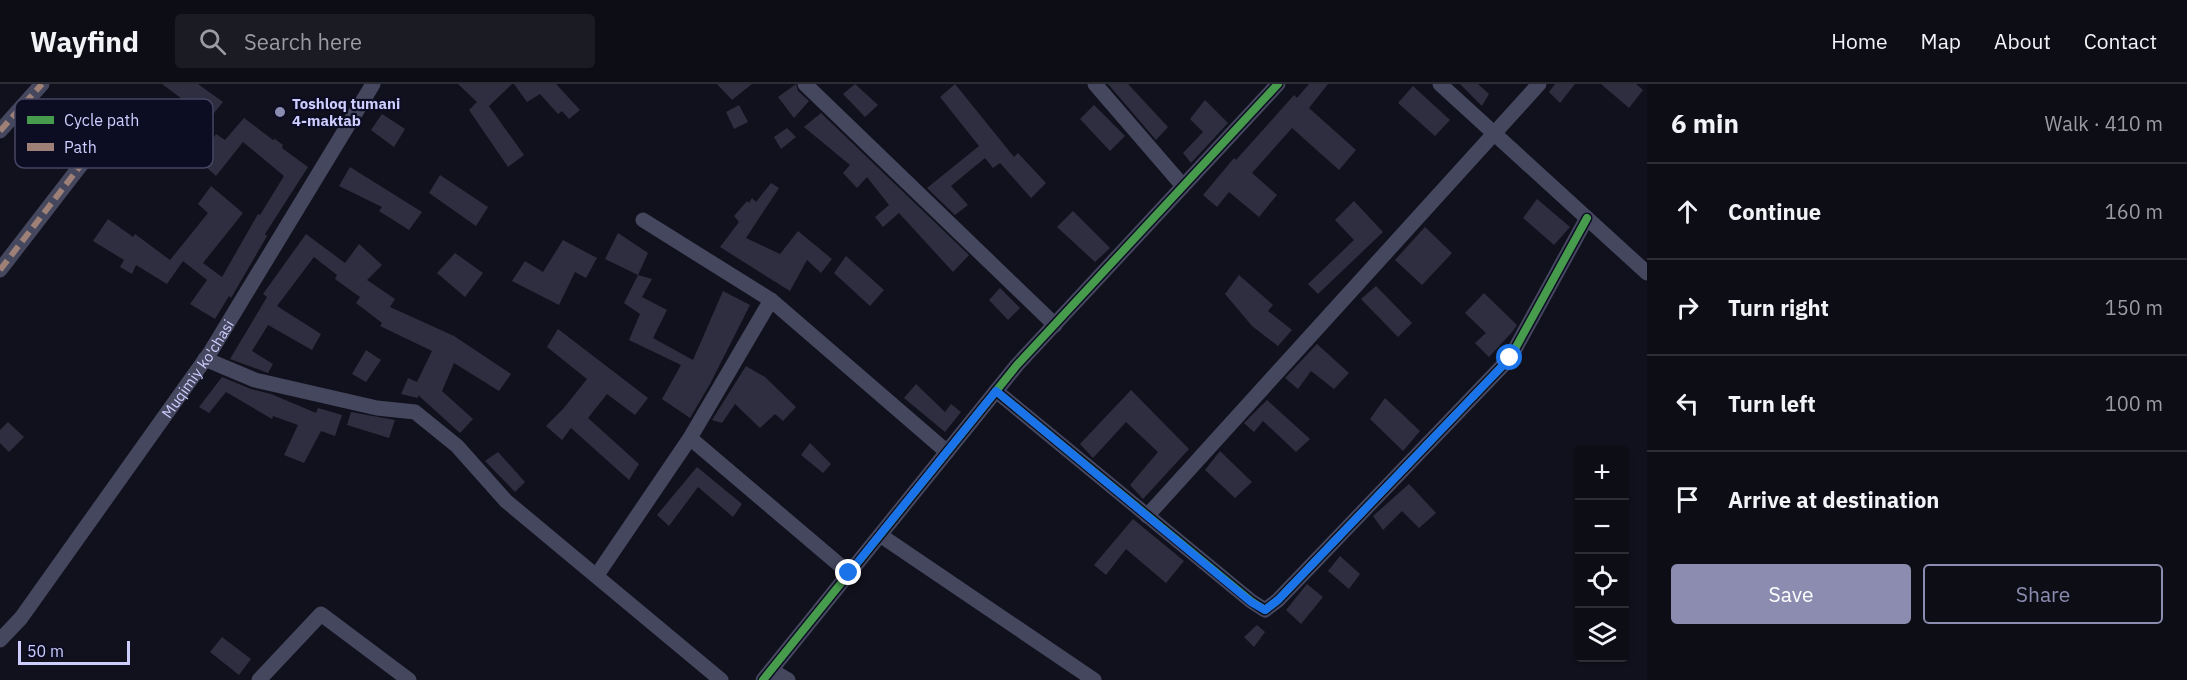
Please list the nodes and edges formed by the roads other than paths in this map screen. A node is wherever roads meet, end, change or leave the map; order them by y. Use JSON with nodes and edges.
{"nodes":[{"id":1,"x":42,"y":84,"type":"edge"},
{"id":2,"x":373,"y":84,"type":"edge"},
{"id":3,"x":806,"y":84,"type":"edge"},
{"id":4,"x":1095,"y":84,"type":"edge"},
{"id":5,"x":1278,"y":84,"type":"edge"},
{"id":6,"x":1440,"y":84,"type":"edge"},
{"id":7,"x":1539,"y":84,"type":"edge"},
{"id":8,"x":28,"y":99,"type":"edge"},
{"id":9,"x":15,"y":114,"type":"edge"},
{"id":10,"x":0,"y":130,"type":"edge"},
{"id":11,"x":1494,"y":134,"type":"junction"},
{"id":12,"x":79,"y":168,"type":"edge"},
{"id":13,"x":1183,"y":186,"type":"junction"},
{"id":14,"x":1587,"y":219,"type":"junction"},
{"id":15,"x":643,"y":220,"type":"dead end"},
{"id":16,"x":0,"y":270,"type":"edge"},
{"id":17,"x":1647,"y":273,"type":"edge"},
{"id":18,"x":771,"y":300,"type":"junction"},
{"id":19,"x":1054,"y":325,"type":"junction"},
{"id":20,"x":205,"y":359,"type":"junction"},
{"id":21,"x":996,"y":391,"type":"junction"},
{"id":22,"x":690,"y":438,"type":"junction"},
{"id":23,"x":947,"y":452,"type":"junction"},
{"id":24,"x":1148,"y":516,"type":"junction"},
{"id":25,"x":880,"y":535,"type":"junction"},
{"id":26,"x":849,"y":573,"type":"junction"},
{"id":27,"x":597,"y":575,"type":"junction"},
{"id":28,"x":0,"y":640,"type":"edge"},
{"id":29,"x":767,"y":675,"type":"edge"},
{"id":30,"x":259,"y":680,"type":"edge"},
{"id":31,"x":409,"y":680,"type":"edge"},
{"id":32,"x":721,"y":680,"type":"edge"},
{"id":33,"x":788,"y":680,"type":"edge"},
{"id":34,"x":1094,"y":680,"type":"edge"}],
"edges":[{"from":1,"to":8,"type":"street"},
{"from":2,"to":20,"type":"street","name":"Muqimiy ko'chasi"},
{"from":3,"to":19,"type":"street"},
{"from":4,"to":13,"type":"street"},
{"from":5,"to":13,"type":"street"},
{"from":6,"to":11,"type":"street"},
{"from":7,"to":11,"type":"street"},
{"from":9,"to":10,"type":"street"},
{"from":11,"to":14,"type":"street"},
{"from":11,"to":24,"type":"street"},
{"from":12,"to":16,"type":"street"},
{"from":13,"to":19,"type":"street"},
{"from":14,"to":17,"type":"street"},
{"from":14,"to":24,"type":"street"},
{"from":15,"to":18,"type":"street"},
{"from":18,"to":22,"type":"street"},
{"from":18,"to":23,"type":"street"},
{"from":19,"to":21,"type":"street"},
{"from":20,"to":27,"type":"street"},
{"from":20,"to":28,"type":"street","name":"Muqimiy ko'chasi"},
{"from":21,"to":23,"type":"street"},
{"from":21,"to":24,"type":"street"},
{"from":22,"to":26,"type":"street"},
{"from":22,"to":27,"type":"street"},
{"from":23,"to":25,"type":"street"},
{"from":25,"to":26,"type":"street"},
{"from":25,"to":34,"type":"street"},
{"from":26,"to":29,"type":"street"},
{"from":27,"to":32,"type":"street"},
{"from":29,"to":33,"type":"street"},
{"from":30,"to":31,"type":"street"}]}
